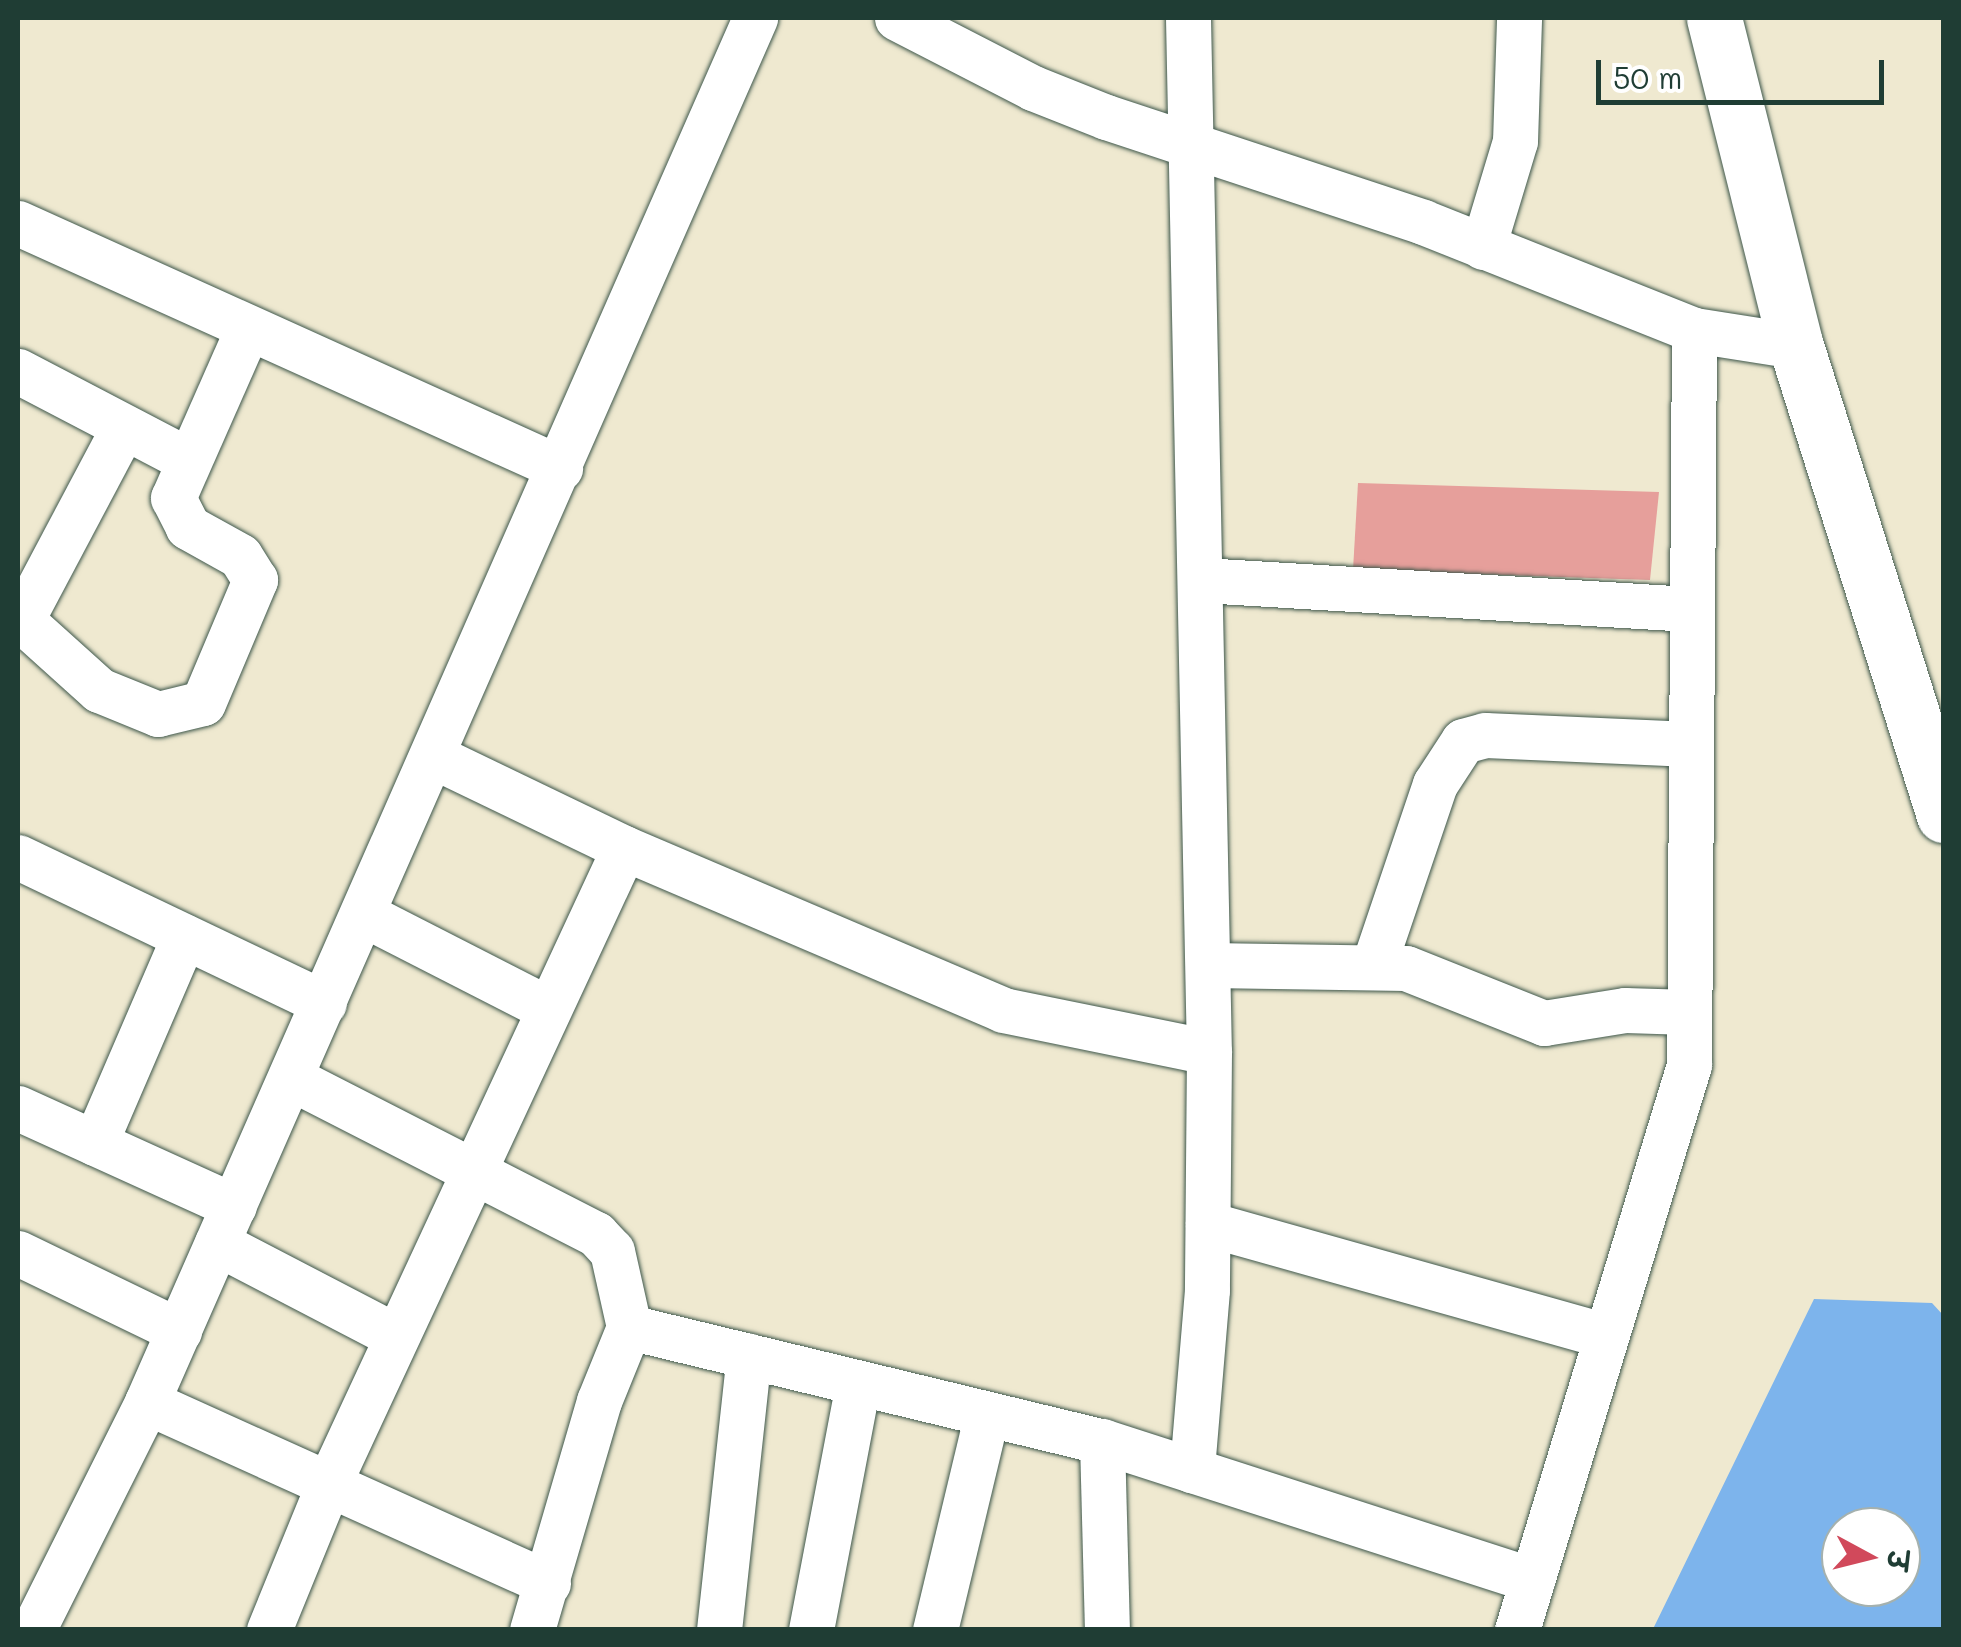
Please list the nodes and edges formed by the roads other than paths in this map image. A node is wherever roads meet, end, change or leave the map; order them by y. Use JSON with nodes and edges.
{"nodes":[{"id":1,"x":756,"y":18,"type":"edge"},
{"id":2,"x":897,"y":18,"type":"edge"},
{"id":3,"x":1188,"y":18,"type":"edge"},
{"id":4,"x":1519,"y":18,"type":"edge"},
{"id":5,"x":1714,"y":18,"type":"edge"},
{"id":6,"x":1191,"y":147,"type":"junction"},
{"id":7,"x":18,"y":223,"type":"edge"},
{"id":8,"x":1483,"y":247,"type":"junction"},
{"id":9,"x":247,"y":330,"type":"junction"},
{"id":10,"x":1694,"y":330,"type":"junction"},
{"id":11,"x":1796,"y":346,"type":"junction"},
{"id":12,"x":18,"y":372,"type":"edge"},
{"id":13,"x":123,"y":428,"type":"junction"},
{"id":14,"x":188,"y":460,"type":"junction"},
{"id":15,"x":560,"y":468,"type":"junction"},
{"id":16,"x":1202,"y":580,"type":"junction"},
{"id":17,"x":1692,"y":610,"type":"junction"},
{"id":18,"x":20,"y":618,"type":"edge"},
{"id":19,"x":1691,"y":744,"type":"junction"},
{"id":20,"x":433,"y":756,"type":"junction"},
{"id":21,"x":1944,"y":816,"type":"edge"},
{"id":22,"x":624,"y":848,"type":"junction"},
{"id":23,"x":18,"y":859,"type":"edge"},
{"id":24,"x":363,"y":914,"type":"junction"},
{"id":25,"x":184,"y":936,"type":"junction"},
{"id":26,"x":1208,"y":965,"type":"junction"},
{"id":27,"x":1373,"y":967,"type":"junction"},
{"id":28,"x":324,"y":1003,"type":"junction"},
{"id":29,"x":546,"y":1008,"type":"junction"},
{"id":30,"x":1689,"y":1012,"type":"junction"},
{"id":31,"x":1209,"y":1052,"type":"junction"},
{"id":32,"x":291,"y":1078,"type":"junction"},
{"id":33,"x":18,"y":1108,"type":"edge"},
{"id":34,"x":95,"y":1143,"type":"junction"},
{"id":35,"x":473,"y":1166,"type":"junction"},
{"id":36,"x":1208,"y":1224,"type":"junction"},
{"id":37,"x":226,"y":1225,"type":"junction"},
{"id":38,"x":18,"y":1253,"type":"edge"},
{"id":39,"x":629,"y":1327,"type":"junction"},
{"id":40,"x":178,"y":1331,"type":"junction"},
{"id":41,"x":396,"y":1336,"type":"junction"},
{"id":42,"x":1606,"y":1336,"type":"junction"},
{"id":43,"x":749,"y":1356,"type":"junction"},
{"id":44,"x":858,"y":1383,"type":"junction"},
{"id":45,"x":148,"y":1402,"type":"junction"},
{"id":46,"x":987,"y":1414,"type":"junction"},
{"id":47,"x":1102,"y":1441,"type":"junction"},
{"id":48,"x":1192,"y":1470,"type":"junction"},
{"id":49,"x":328,"y":1483,"type":"junction"},
{"id":50,"x":1532,"y":1580,"type":"junction"},
{"id":51,"x":548,"y":1583,"type":"junction"},
{"id":52,"x":33,"y":1630,"type":"edge"},
{"id":53,"x":270,"y":1630,"type":"edge"},
{"id":54,"x":532,"y":1630,"type":"edge"},
{"id":55,"x":720,"y":1630,"type":"edge"},
{"id":56,"x":811,"y":1630,"type":"edge"},
{"id":57,"x":935,"y":1630,"type":"edge"},
{"id":58,"x":1107,"y":1630,"type":"edge"},
{"id":59,"x":1517,"y":1630,"type":"edge"}],
"edges":[{"from":1,"to":15,"type":"street"},
{"from":2,"to":6,"type":"street"},
{"from":3,"to":6,"type":"street"},
{"from":4,"to":8,"type":"street"},
{"from":5,"to":11,"type":"main road"},
{"from":6,"to":8,"type":"street"},
{"from":6,"to":16,"type":"street"},
{"from":7,"to":9,"type":"street"},
{"from":8,"to":10,"type":"street"},
{"from":9,"to":14,"type":"street"},
{"from":9,"to":15,"type":"street"},
{"from":10,"to":11,"type":"street"},
{"from":10,"to":17,"type":"street"},
{"from":11,"to":21,"type":"main road"},
{"from":12,"to":13,"type":"street"},
{"from":13,"to":14,"type":"street"},
{"from":13,"to":18,"type":"street"},
{"from":14,"to":18,"type":"street"},
{"from":15,"to":20,"type":"street"},
{"from":16,"to":17,"type":"street"},
{"from":16,"to":26,"type":"street"},
{"from":17,"to":19,"type":"street"},
{"from":19,"to":27,"type":"street"},
{"from":19,"to":30,"type":"street"},
{"from":20,"to":22,"type":"street"},
{"from":20,"to":24,"type":"street"},
{"from":22,"to":29,"type":"street"},
{"from":22,"to":31,"type":"street"},
{"from":23,"to":25,"type":"street"},
{"from":24,"to":28,"type":"street"},
{"from":24,"to":29,"type":"street"},
{"from":25,"to":28,"type":"street"},
{"from":25,"to":34,"type":"street"},
{"from":26,"to":27,"type":"street"},
{"from":26,"to":31,"type":"street"},
{"from":27,"to":30,"type":"street"},
{"from":28,"to":32,"type":"street"},
{"from":29,"to":35,"type":"street"},
{"from":30,"to":42,"type":"street"},
{"from":31,"to":36,"type":"street"},
{"from":32,"to":35,"type":"street"},
{"from":32,"to":37,"type":"street"},
{"from":33,"to":34,"type":"street"},
{"from":34,"to":37,"type":"street"},
{"from":35,"to":39,"type":"street"},
{"from":35,"to":41,"type":"street"},
{"from":36,"to":42,"type":"street"},
{"from":36,"to":48,"type":"street"},
{"from":37,"to":40,"type":"street"},
{"from":37,"to":41,"type":"street"},
{"from":38,"to":40,"type":"street"},
{"from":39,"to":43,"type":"street"},
{"from":39,"to":51,"type":"street"},
{"from":40,"to":45,"type":"street"},
{"from":41,"to":49,"type":"street"},
{"from":42,"to":50,"type":"street"},
{"from":43,"to":44,"type":"street"},
{"from":43,"to":55,"type":"street"},
{"from":44,"to":46,"type":"street"},
{"from":44,"to":56,"type":"street"},
{"from":45,"to":49,"type":"street"},
{"from":45,"to":52,"type":"street"},
{"from":46,"to":47,"type":"street"},
{"from":46,"to":57,"type":"street"},
{"from":47,"to":48,"type":"street"},
{"from":47,"to":58,"type":"street"},
{"from":48,"to":50,"type":"street"},
{"from":49,"to":51,"type":"street"},
{"from":49,"to":53,"type":"street"},
{"from":50,"to":59,"type":"street"},
{"from":51,"to":54,"type":"street"}]}
